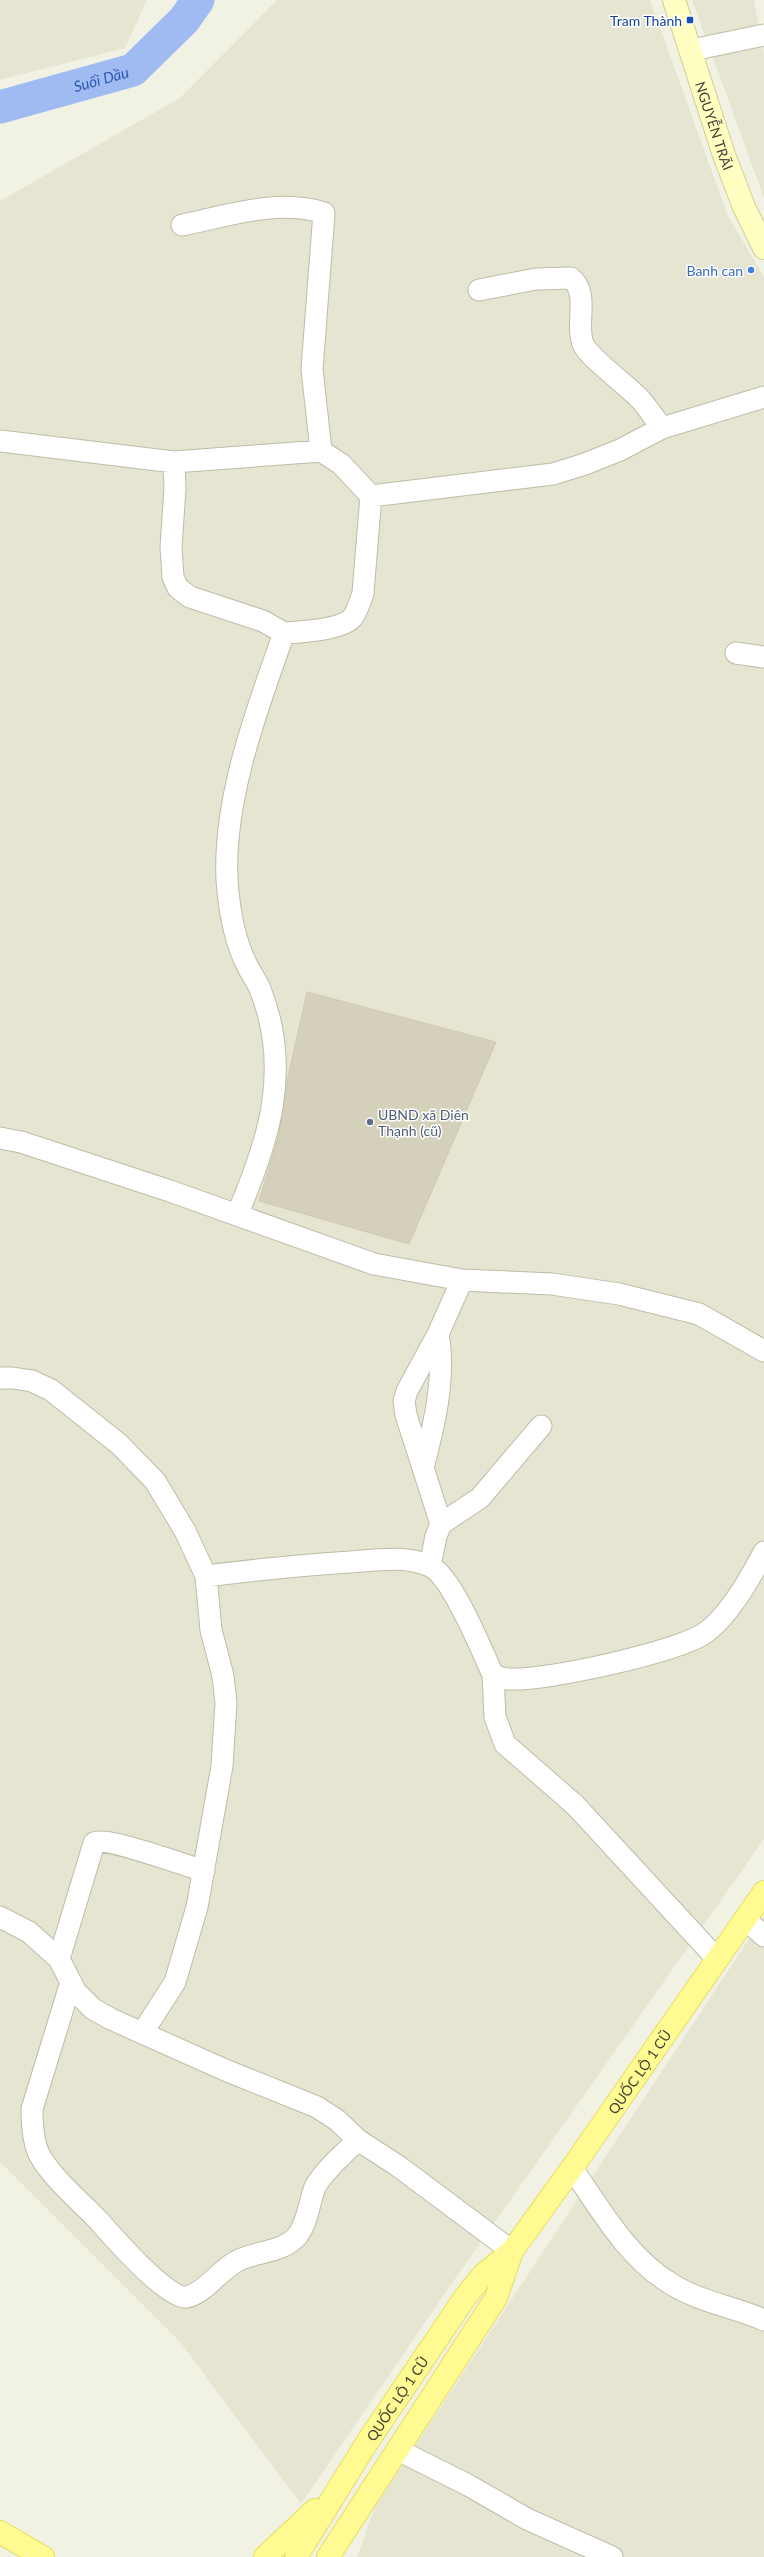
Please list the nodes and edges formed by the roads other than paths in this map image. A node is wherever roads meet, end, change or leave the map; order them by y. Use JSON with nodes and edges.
{"nodes":[{"id":1,"x":674,"y":0,"type":"edge"},
{"id":2,"x":764,"y":35,"type":"edge"},
{"id":3,"x":692,"y":50,"type":"junction"},
{"id":4,"x":182,"y":225,"type":"dead end"},
{"id":5,"x":764,"y":248,"type":"edge"},
{"id":6,"x":479,"y":290,"type":"dead end"},
{"id":7,"x":764,"y":397,"type":"edge"},
{"id":8,"x":662,"y":428,"type":"junction"},
{"id":9,"x":0,"y":441,"type":"edge"},
{"id":10,"x":321,"y":451,"type":"junction"},
{"id":11,"x":174,"y":462,"type":"junction"},
{"id":12,"x":371,"y":496,"type":"junction"},
{"id":13,"x":284,"y":633,"type":"junction"},
{"id":14,"x":736,"y":653,"type":"dead end"},
{"id":15,"x":764,"y":657,"type":"edge"},
{"id":16,"x":0,"y":1138,"type":"edge"},
{"id":17,"x":237,"y":1215,"type":"junction"},
{"id":18,"x":462,"y":1280,"type":"junction"},
{"id":19,"x":438,"y":1334,"type":"junction"},
{"id":20,"x":764,"y":1351,"type":"edge"},
{"id":21,"x":0,"y":1378,"type":"edge"},
{"id":22,"x":541,"y":1426,"type":"dead end"},
{"id":23,"x":423,"y":1468,"type":"junction"},
{"id":24,"x":441,"y":1524,"type":"junction"},
{"id":25,"x":764,"y":1552,"type":"edge"},
{"id":26,"x":430,"y":1566,"type":"junction"},
{"id":27,"x":206,"y":1576,"type":"junction"},
{"id":28,"x":493,"y":1675,"type":"junction"},
{"id":29,"x":204,"y":1871,"type":"junction"},
{"id":30,"x":764,"y":1892,"type":"edge"},
{"id":31,"x":0,"y":1917,"type":"edge"},
{"id":32,"x":745,"y":1919,"type":"junction"},
{"id":33,"x":764,"y":1936,"type":"edge"},
{"id":34,"x":59,"y":1959,"type":"junction"},
{"id":35,"x":717,"y":1959,"type":"junction"},
{"id":36,"x":70,"y":1982,"type":"junction"},
{"id":37,"x":143,"y":2032,"type":"junction"},
{"id":38,"x":358,"y":2140,"type":"junction"},
{"id":39,"x":572,"y":2168,"type":"junction"},
{"id":40,"x":512,"y":2251,"type":"junction"},
{"id":41,"x":764,"y":2320,"type":"edge"},
{"id":42,"x":368,"y":2441,"type":"junction"},
{"id":43,"x":398,"y":2450,"type":"junction"},
{"id":44,"x":344,"y":2531,"type":"junction"},
{"id":45,"x":0,"y":2532,"type":"edge"},
{"id":46,"x":43,"y":2557,"type":"edge"},
{"id":47,"x":264,"y":2557,"type":"edge"},
{"id":48,"x":296,"y":2557,"type":"edge"},
{"id":49,"x":328,"y":2557,"type":"edge"},
{"id":50,"x":339,"y":2557,"type":"edge"},
{"id":51,"x":612,"y":2557,"type":"edge"}],
"edges":[{"from":1,"to":3,"type":"main road","name":"NGUYỄN TRÃI"},
{"from":2,"to":3,"type":"street"},
{"from":3,"to":5,"type":"main road","name":"NGUYỄN TRÃI"},
{"from":4,"to":10,"type":"street"},
{"from":6,"to":8,"type":"street"},
{"from":7,"to":8,"type":"street"},
{"from":8,"to":12,"type":"street"},
{"from":9,"to":11,"type":"street"},
{"from":10,"to":11,"type":"street"},
{"from":10,"to":12,"type":"street"},
{"from":11,"to":13,"type":"street"},
{"from":12,"to":13,"type":"street"},
{"from":13,"to":17,"type":"street"},
{"from":14,"to":15,"type":"street"},
{"from":16,"to":17,"type":"street"},
{"from":17,"to":18,"type":"street"},
{"from":18,"to":19,"type":"street"},
{"from":18,"to":20,"type":"street"},
{"from":19,"to":23,"type":"street"},
{"from":19,"to":23,"type":"street"},
{"from":21,"to":27,"type":"street"},
{"from":22,"to":24,"type":"street"},
{"from":23,"to":24,"type":"street"},
{"from":24,"to":26,"type":"street"},
{"from":25,"to":28,"type":"street"},
{"from":26,"to":27,"type":"street"},
{"from":26,"to":28,"type":"street"},
{"from":27,"to":29,"type":"street"},
{"from":28,"to":35,"type":"street"},
{"from":29,"to":34,"type":"street"},
{"from":29,"to":37,"type":"street"},
{"from":30,"to":32,"type":"main road","name":"QUỐC LỘ 1 CŨ"},
{"from":31,"to":34,"type":"street"},
{"from":32,"to":33,"type":"street"},
{"from":32,"to":35,"type":"main road","name":"QUỐC LỘ 1 CŨ"},
{"from":34,"to":36,"type":"street"},
{"from":35,"to":39,"type":"main road","name":"QUỐC LỘ 1 CŨ"},
{"from":36,"to":37,"type":"street"},
{"from":36,"to":38,"type":"street"},
{"from":37,"to":38,"type":"street"},
{"from":38,"to":40,"type":"street"},
{"from":39,"to":40,"type":"main road","name":"QUỐC LỘ 1 CŨ"},
{"from":39,"to":41,"type":"street"},
{"from":40,"to":42,"type":"main road","name":"QUỐC LỘ 1 CŨ"},
{"from":40,"to":43,"type":"main road","name":"QUỐC LỘ 1 CŨ"},
{"from":42,"to":47,"type":"main road"},
{"from":42,"to":48,"type":"main road","name":"QUỐC LỘ 1 CŨ"},
{"from":43,"to":44,"type":"main road","name":"QUỐC LỘ 1 CŨ"},
{"from":43,"to":51,"type":"street"},
{"from":44,"to":49,"type":"main road","name":"QUỐC LỘ 1 CŨ"},
{"from":44,"to":50,"type":"main road"},
{"from":45,"to":46,"type":"main road"}]}
